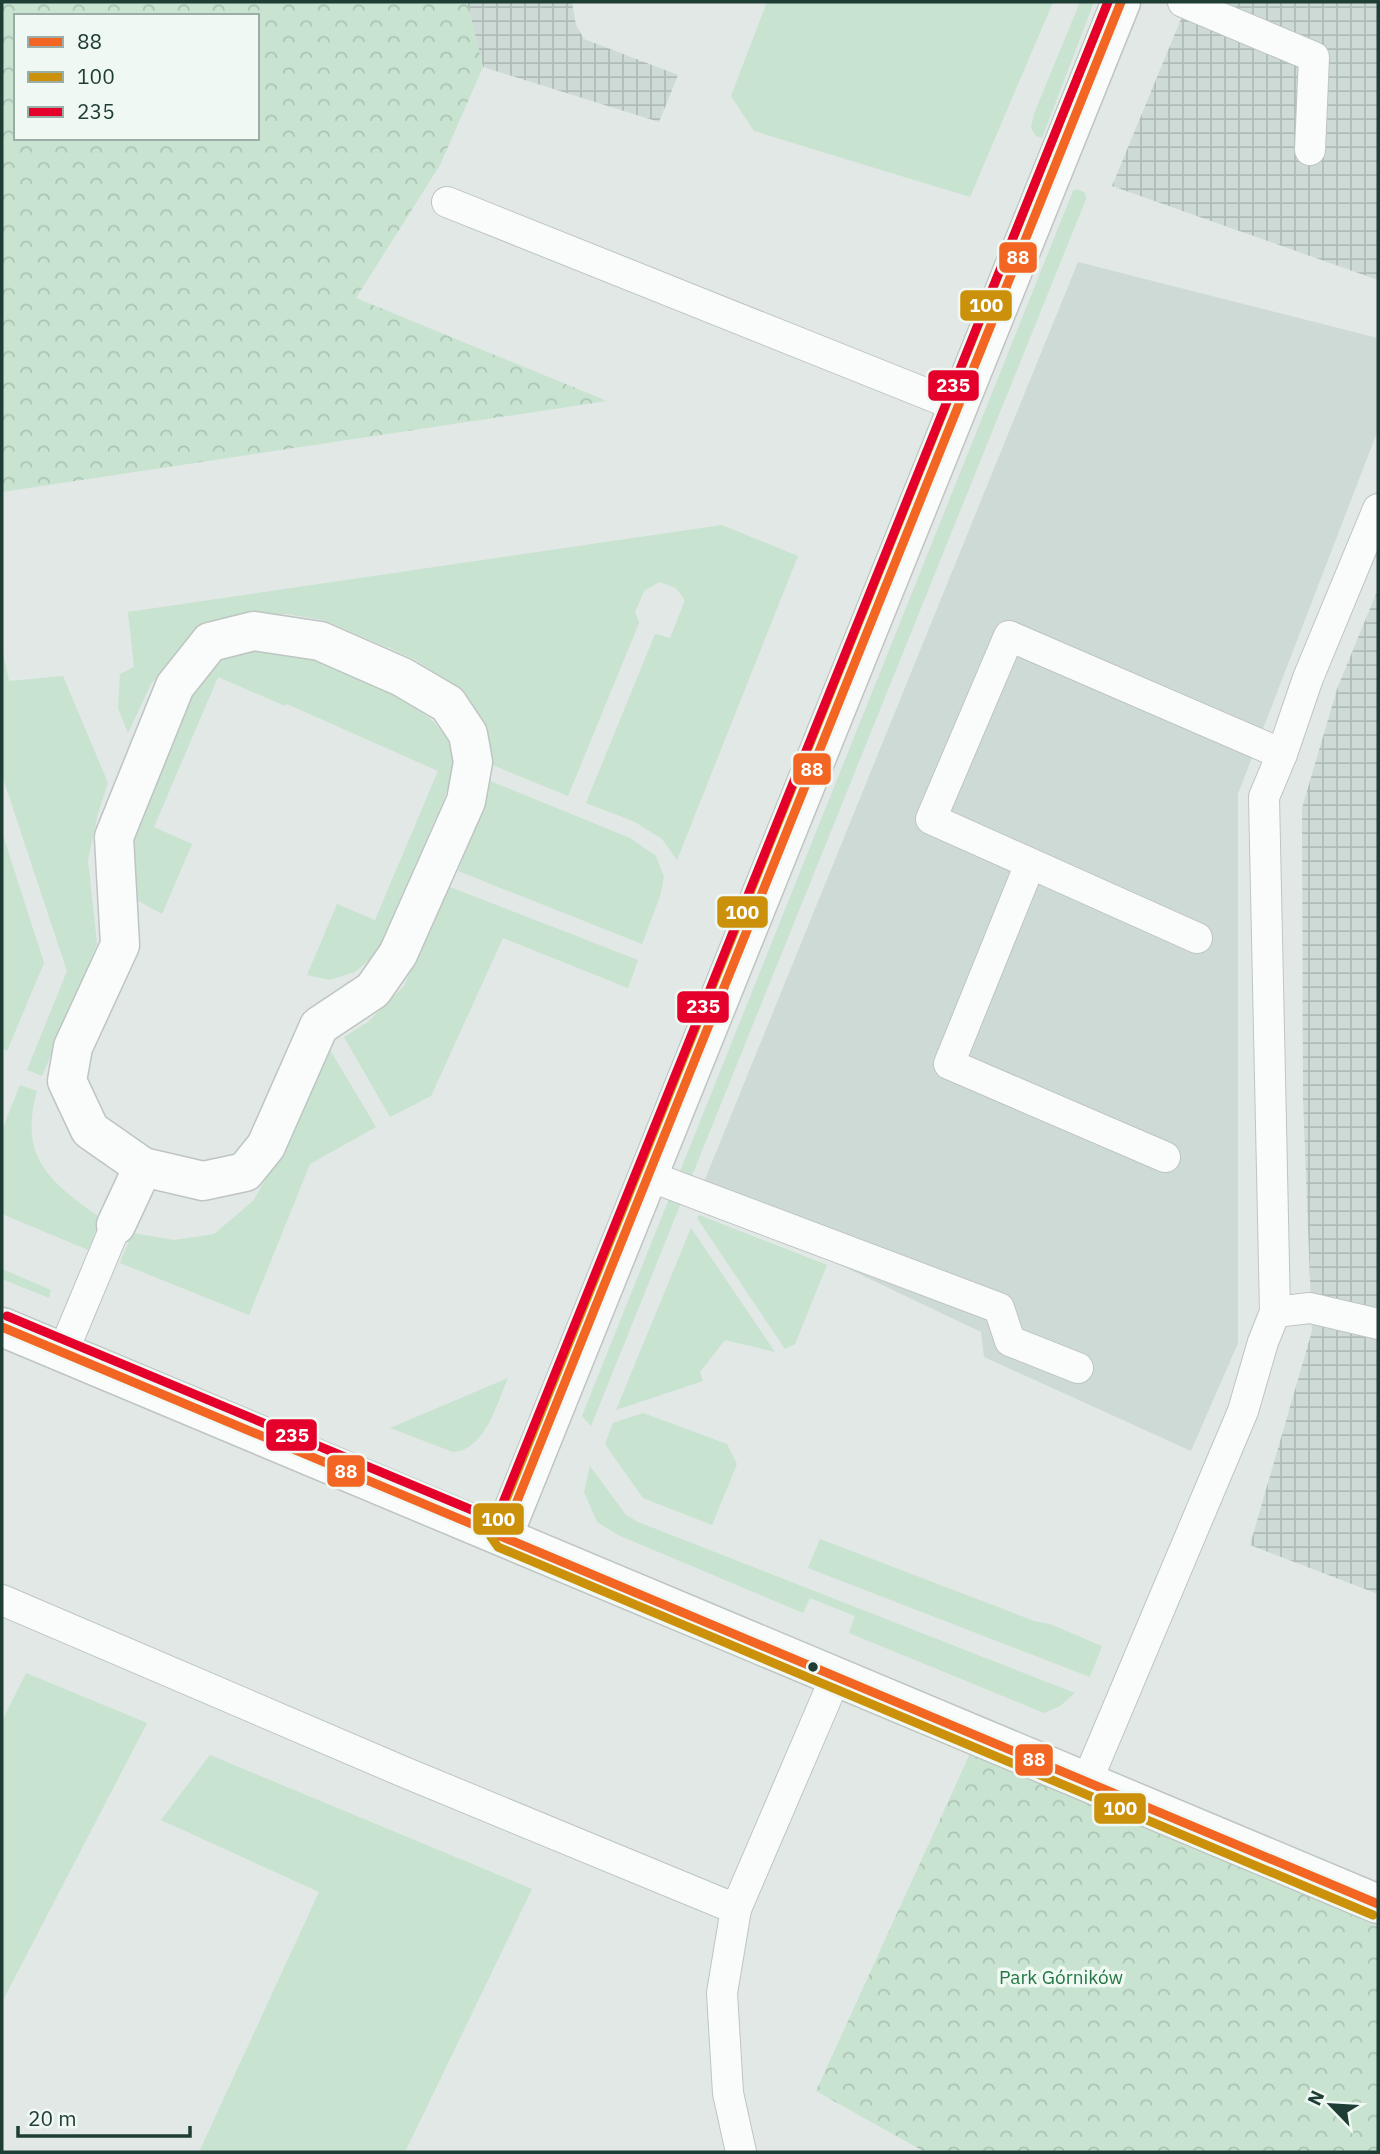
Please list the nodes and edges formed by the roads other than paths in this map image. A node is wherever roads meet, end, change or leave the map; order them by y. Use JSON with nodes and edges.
{"nodes":[{"id":1,"x":1121,"y":2,"type":"edge"},
{"id":2,"x":1183,"y":2,"type":"edge"},
{"id":3,"x":1310,"y":150,"type":"dead end"},
{"id":4,"x":447,"y":202,"type":"dead end"},
{"id":5,"x":957,"y":406,"type":"junction"},
{"id":6,"x":1378,"y":509,"type":"edge"},
{"id":7,"x":1282,"y":754,"type":"junction"},
{"id":8,"x":1030,"y":864,"type":"junction"},
{"id":9,"x":1197,"y":937,"type":"dead end"},
{"id":10,"x":1165,"y":1157,"type":"dead end"},
{"id":11,"x":143,"y":1167,"type":"junction"},
{"id":12,"x":649,"y":1175,"type":"junction"},
{"id":13,"x":116,"y":1225,"type":"joint"},
{"id":14,"x":1275,"y":1312,"type":"junction"},
{"id":15,"x":1378,"y":1324,"type":"edge"},
{"id":16,"x":2,"y":1327,"type":"edge"},
{"id":17,"x":63,"y":1352,"type":"junction"},
{"id":18,"x":1078,"y":1368,"type":"dead end"},
{"id":19,"x":503,"y":1536,"type":"junction"},
{"id":20,"x":2,"y":1600,"type":"edge"},
{"id":21,"x":836,"y":1676,"type":"junction"},
{"id":22,"x":1087,"y":1781,"type":"junction"},
{"id":23,"x":1378,"y":1904,"type":"edge"},
{"id":24,"x":736,"y":1909,"type":"junction"},
{"id":25,"x":741,"y":2152,"type":"edge"}],
"edges":[{"from":1,"to":5,"type":"street"},
{"from":2,"to":3,"type":"lane"},
{"from":4,"to":5,"type":"lane"},
{"from":5,"to":12,"type":"street"},
{"from":6,"to":7,"type":"lane"},
{"from":7,"to":8,"type":"lane"},
{"from":7,"to":14,"type":"lane"},
{"from":8,"to":9,"type":"lane"},
{"from":8,"to":10,"type":"lane"},
{"from":11,"to":11,"type":"street"},
{"from":11,"to":13,"type":"street"},
{"from":12,"to":18,"type":"lane"},
{"from":12,"to":19,"type":"street"},
{"from":13,"to":17,"type":"lane"},
{"from":14,"to":15,"type":"lane"},
{"from":14,"to":22,"type":"lane"},
{"from":16,"to":17,"type":"street"},
{"from":17,"to":19,"type":"street"},
{"from":19,"to":21,"type":"street"},
{"from":20,"to":24,"type":"lane"},
{"from":21,"to":22,"type":"street"},
{"from":21,"to":24,"type":"lane"},
{"from":22,"to":23,"type":"street"},
{"from":24,"to":25,"type":"lane"}]}
